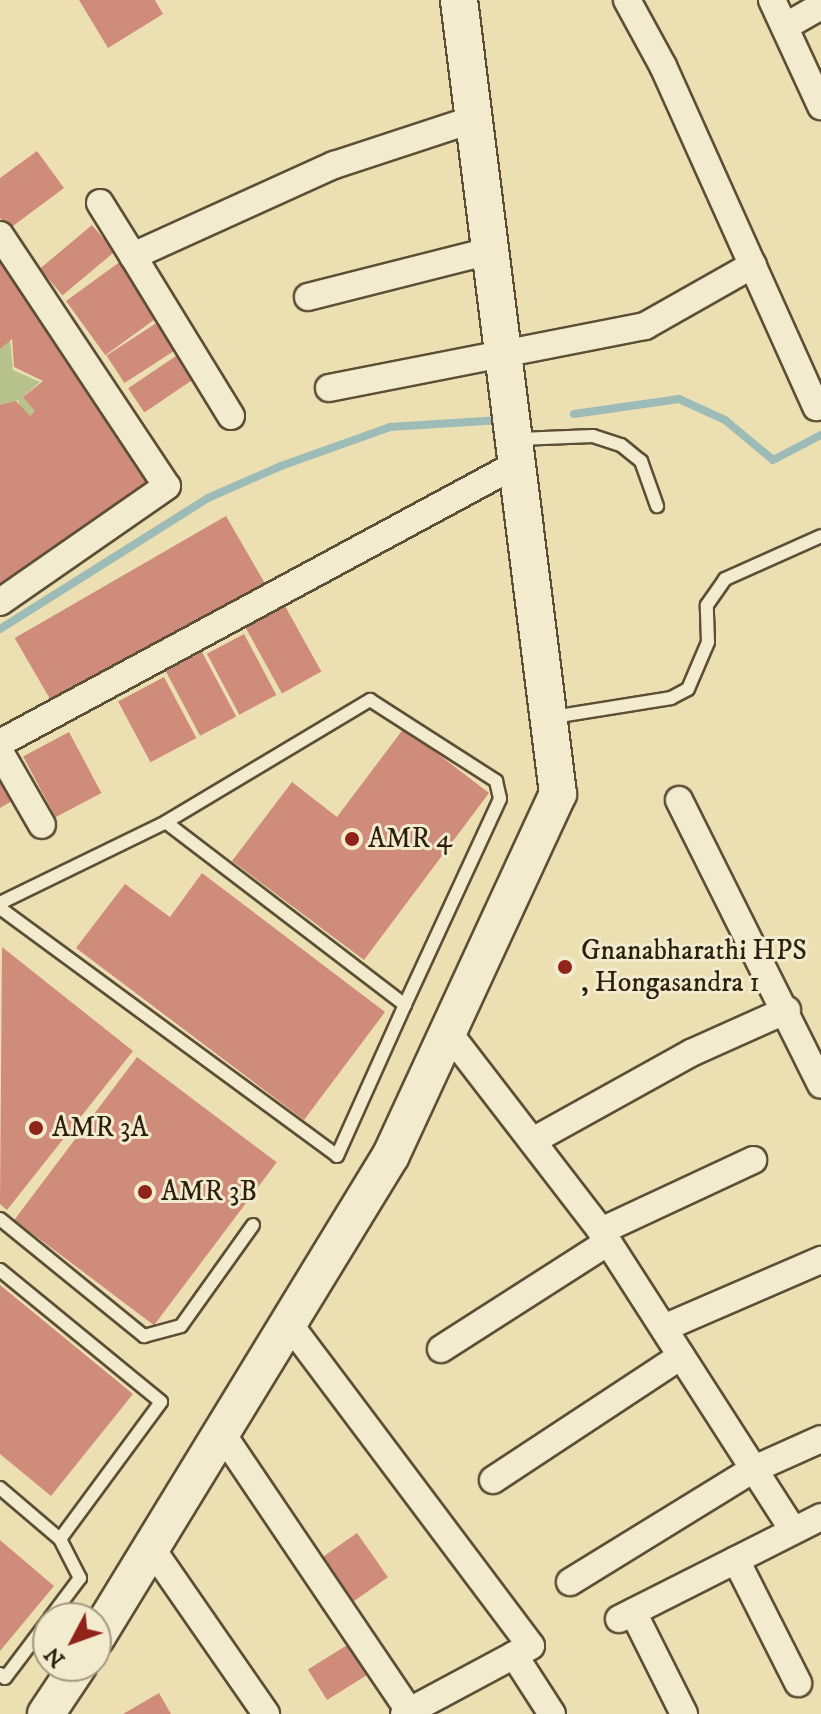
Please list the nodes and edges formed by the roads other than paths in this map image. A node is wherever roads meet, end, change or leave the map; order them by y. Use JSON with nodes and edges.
{"nodes":[{"id":1,"x":459,"y":0,"type":"edge"},
{"id":2,"x":627,"y":0,"type":"edge"},
{"id":3,"x":772,"y":0,"type":"edge"},
{"id":4,"x":821,"y":6,"type":"edge"},
{"id":5,"x":786,"y":26,"type":"junction"},
{"id":6,"x":821,"y":106,"type":"edge"},
{"id":7,"x":474,"y":119,"type":"junction"},
{"id":8,"x":100,"y":203,"type":"dead end"},
{"id":9,"x":0,"y":235,"type":"edge"},
{"id":10,"x":490,"y":251,"type":"junction"},
{"id":11,"x":133,"y":256,"type":"junction"},
{"id":12,"x":753,"y":265,"type":"junction"},
{"id":13,"x":308,"y":297,"type":"dead end"},
{"id":14,"x":503,"y":351,"type":"junction"},
{"id":15,"x":329,"y":388,"type":"dead end"},
{"id":16,"x":816,"y":407,"type":"dead end"},
{"id":17,"x":231,"y":416,"type":"dead end"},
{"id":18,"x":515,"y":452,"type":"junction"},
{"id":19,"x":657,"y":506,"type":"dead end"},
{"id":20,"x":821,"y":536,"type":"edge"},
{"id":21,"x":0,"y":602,"type":"edge"},
{"id":22,"x":549,"y":718,"type":"junction"},
{"id":23,"x":0,"y":743,"type":"edge"},
{"id":24,"x":0,"y":752,"type":"edge"},
{"id":25,"x":679,"y":800,"type":"dead end"},
{"id":26,"x":166,"y":822,"type":"junction"},
{"id":27,"x":42,"y":825,"type":"dead end"},
{"id":28,"x":0,"y":905,"type":"edge"},
{"id":29,"x":405,"y":1005,"type":"junction"},
{"id":30,"x":787,"y":1010,"type":"junction"},
{"id":31,"x":448,"y":1032,"type":"junction"},
{"id":32,"x":821,"y":1085,"type":"edge"},
{"id":33,"x":536,"y":1139,"type":"junction"},
{"id":34,"x":753,"y":1160,"type":"dead end"},
{"id":35,"x":0,"y":1219,"type":"edge"},
{"id":36,"x":253,"y":1225,"type":"dead end"},
{"id":37,"x":604,"y":1236,"type":"junction"},
{"id":38,"x":821,"y":1260,"type":"edge"},
{"id":39,"x":0,"y":1270,"type":"edge"},
{"id":40,"x":290,"y":1325,"type":"junction"},
{"id":41,"x":666,"y":1327,"type":"junction"},
{"id":42,"x":441,"y":1349,"type":"dead end"},
{"id":43,"x":681,"y":1356,"type":"junction"},
{"id":44,"x":223,"y":1435,"type":"junction"},
{"id":45,"x":821,"y":1439,"type":"edge"},
{"id":46,"x":754,"y":1469,"type":"junction"},
{"id":47,"x":493,"y":1480,"type":"dead end"},
{"id":48,"x":0,"y":1488,"type":"edge"},
{"id":49,"x":821,"y":1517,"type":"edge"},
{"id":50,"x":793,"y":1530,"type":"junction"},
{"id":51,"x":60,"y":1539,"type":"junction"},
{"id":52,"x":154,"y":1552,"type":"junction"},
{"id":53,"x":736,"y":1560,"type":"junction"},
{"id":54,"x":570,"y":1582,"type":"dead end"},
{"id":55,"x":62,"y":1602,"type":"edge"},
{"id":56,"x":112,"y":1614,"type":"edge"},
{"id":57,"x":32,"y":1642,"type":"edge"},
{"id":58,"x":514,"y":1655,"type":"junction"},
{"id":59,"x":0,"y":1674,"type":"edge"},
{"id":60,"x":67,"y":1682,"type":"edge"},
{"id":61,"x":798,"y":1683,"type":"dead end"},
{"id":62,"x":406,"y":1713,"type":"edge"},
{"id":63,"x":46,"y":1714,"type":"edge"},
{"id":64,"x":266,"y":1714,"type":"edge"},
{"id":65,"x":552,"y":1714,"type":"edge"},
{"id":66,"x":684,"y":1714,"type":"edge"}],
"edges":[{"from":1,"to":7,"type":"street"},
{"from":2,"to":12,"type":"street"},
{"from":3,"to":5,"type":"street"},
{"from":4,"to":5,"type":"street"},
{"from":5,"to":6,"type":"street"},
{"from":7,"to":10,"type":"street"},
{"from":7,"to":11,"type":"street"},
{"from":8,"to":11,"type":"street"},
{"from":9,"to":21,"type":"street"},
{"from":10,"to":13,"type":"street"},
{"from":10,"to":14,"type":"street"},
{"from":11,"to":17,"type":"street"},
{"from":12,"to":14,"type":"street"},
{"from":12,"to":16,"type":"street"},
{"from":14,"to":15,"type":"street"},
{"from":14,"to":18,"type":"street"},
{"from":18,"to":19,"type":"lane"},
{"from":18,"to":22,"type":"street"},
{"from":18,"to":23,"type":"street"},
{"from":20,"to":22,"type":"lane"},
{"from":22,"to":31,"type":"street"},
{"from":24,"to":27,"type":"street"},
{"from":25,"to":30,"type":"street"},
{"from":26,"to":28,"type":"lane"},
{"from":26,"to":29,"type":"lane"},
{"from":26,"to":29,"type":"lane"},
{"from":28,"to":29,"type":"lane"},
{"from":30,"to":32,"type":"street"},
{"from":30,"to":33,"type":"street"},
{"from":31,"to":33,"type":"street"},
{"from":31,"to":40,"type":"street"},
{"from":33,"to":37,"type":"street"},
{"from":34,"to":37,"type":"street"},
{"from":35,"to":36,"type":"lane"},
{"from":37,"to":41,"type":"street"},
{"from":37,"to":42,"type":"street"},
{"from":38,"to":41,"type":"street"},
{"from":39,"to":51,"type":"lane"},
{"from":40,"to":44,"type":"street"},
{"from":40,"to":58,"type":"street"},
{"from":41,"to":43,"type":"street"},
{"from":43,"to":46,"type":"street"},
{"from":43,"to":47,"type":"street"},
{"from":44,"to":52,"type":"street"},
{"from":44,"to":62,"type":"street"},
{"from":45,"to":46,"type":"street"},
{"from":46,"to":50,"type":"street"},
{"from":46,"to":54,"type":"street"},
{"from":48,"to":51,"type":"lane"},
{"from":49,"to":50,"type":"street"},
{"from":50,"to":53,"type":"street"},
{"from":51,"to":55,"type":"lane"},
{"from":52,"to":56,"type":"street"},
{"from":52,"to":64,"type":"street"},
{"from":53,"to":61,"type":"street"},
{"from":53,"to":66,"type":"street"},
{"from":57,"to":59,"type":"lane"},
{"from":58,"to":62,"type":"street"},
{"from":58,"to":65,"type":"street"},
{"from":60,"to":63,"type":"street"}]}
